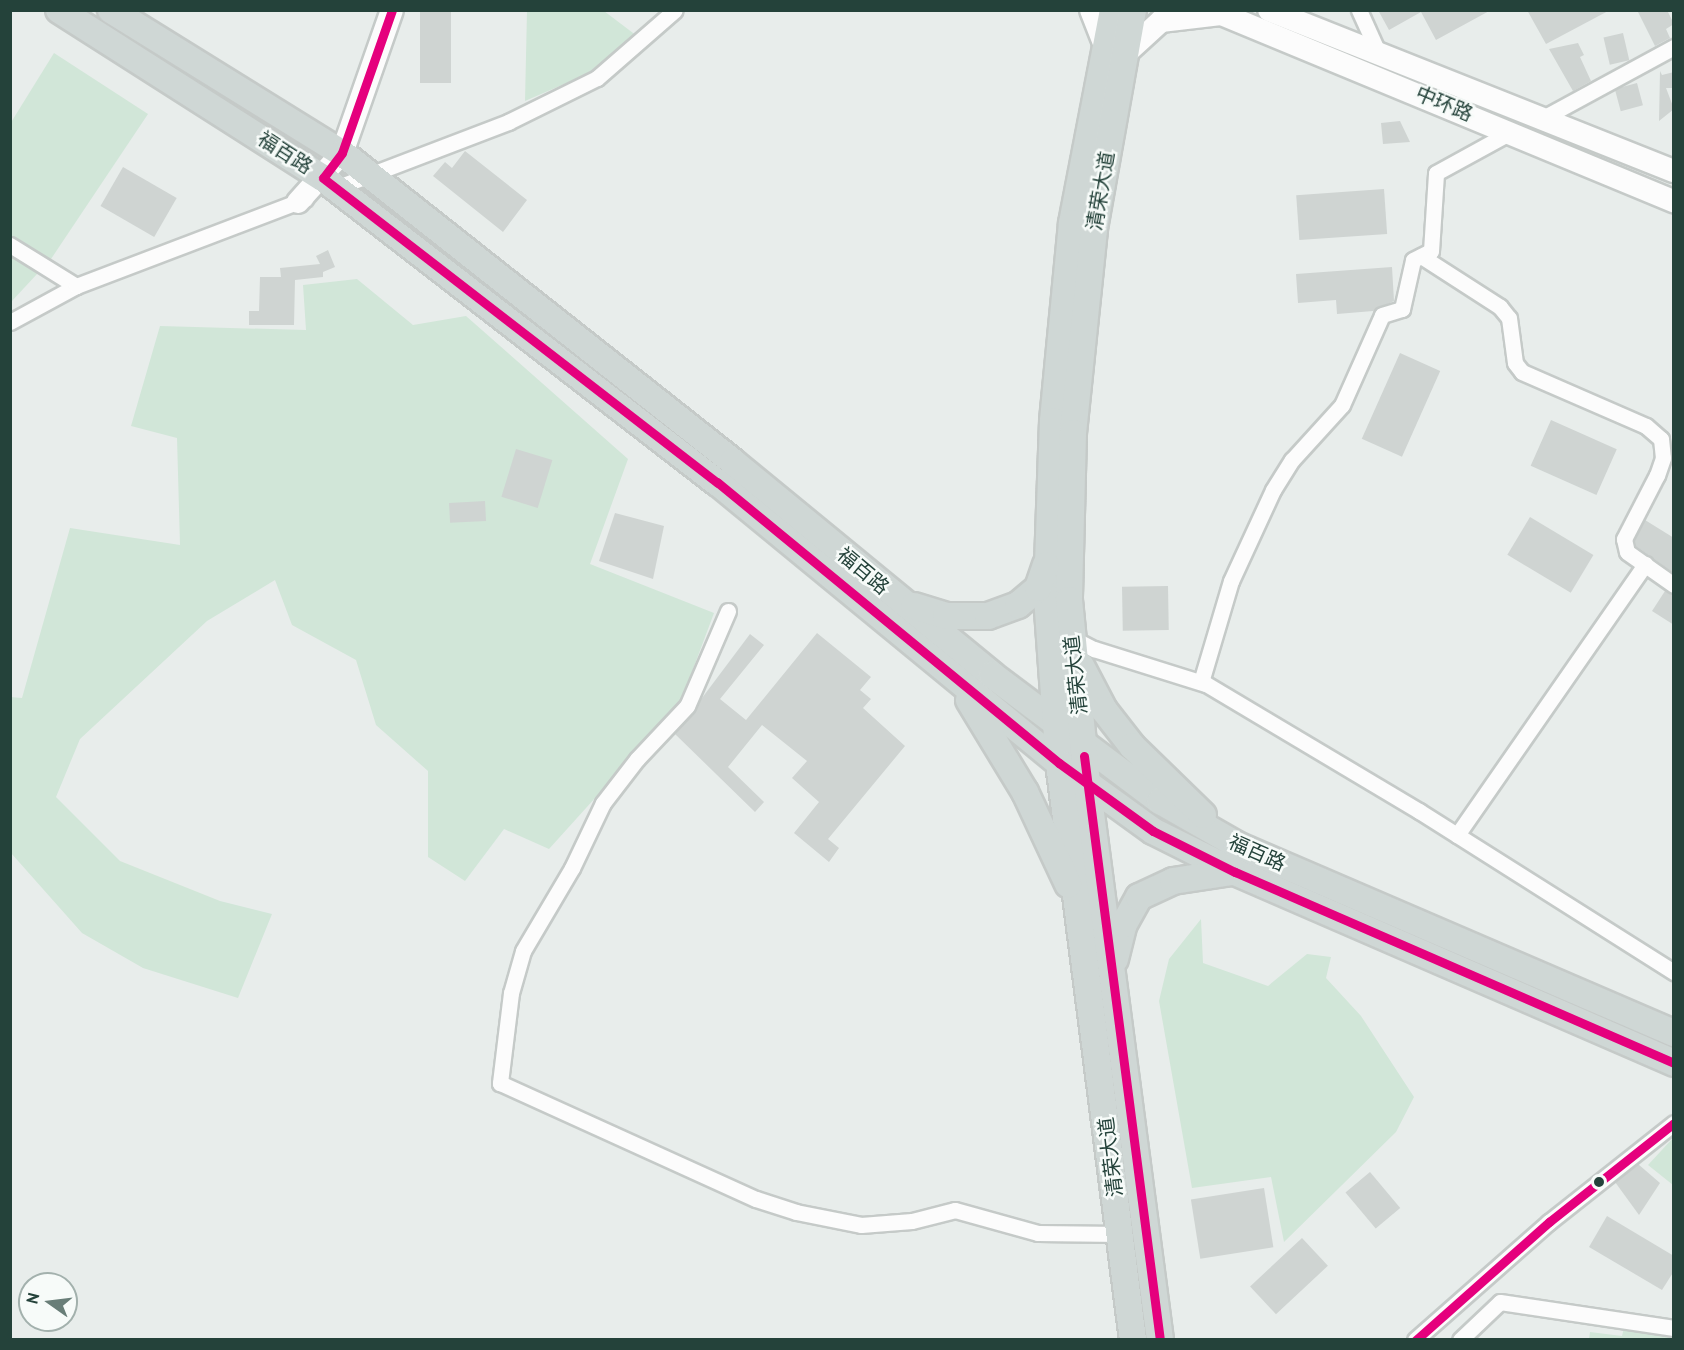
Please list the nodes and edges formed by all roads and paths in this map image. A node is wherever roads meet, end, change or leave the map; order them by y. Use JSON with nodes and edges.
{"nodes":[{"id":1,"x":59,"y":10,"type":"edge"},
{"id":2,"x":111,"y":10,"type":"edge"},
{"id":3,"x":392,"y":10,"type":"edge"},
{"id":4,"x":675,"y":10,"type":"edge"},
{"id":5,"x":1091,"y":10,"type":"edge"},
{"id":6,"x":1113,"y":10,"type":"edge"},
{"id":7,"x":1133,"y":10,"type":"edge"},
{"id":8,"x":1269,"y":10,"type":"edge"},
{"id":9,"x":1359,"y":10,"type":"edge"},
{"id":10,"x":1216,"y":12,"type":"edge"},
{"id":11,"x":1674,"y":47,"type":"edge"},
{"id":12,"x":1116,"y":51,"type":"junction"},
{"id":13,"x":1378,"y":52,"type":"junction"},
{"id":14,"x":1543,"y":118,"type":"junction"},
{"id":15,"x":1511,"y":132,"type":"junction"},
{"id":16,"x":342,"y":153,"type":"junction"},
{"id":17,"x":1674,"y":171,"type":"edge"},
{"id":18,"x":369,"y":175,"type":"junction"},
{"id":19,"x":329,"y":183,"type":"junction"},
{"id":20,"x":1674,"y":201,"type":"edge"},
{"id":21,"x":298,"y":202,"type":"joint"},
{"id":22,"x":10,"y":244,"type":"edge"},
{"id":23,"x":1421,"y":256,"type":"junction"},
{"id":24,"x":76,"y":286,"type":"junction"},
{"id":25,"x":10,"y":322,"type":"edge"},
{"id":26,"x":1048,"y":559,"type":"junction"},
{"id":27,"x":1645,"y":564,"type":"junction"},
{"id":28,"x":1674,"y":585,"type":"edge"},
{"id":29,"x":899,"y":600,"type":"junction"},
{"id":30,"x":728,"y":611,"type":"dead end"},
{"id":31,"x":1072,"y":640,"type":"junction"},
{"id":32,"x":944,"y":669,"type":"junction"},
{"id":33,"x":1201,"y":682,"type":"junction"},
{"id":34,"x":1057,"y":727,"type":"junction"},
{"id":35,"x":1084,"y":748,"type":"junction"},
{"id":36,"x":1059,"y":764,"type":"junction"},
{"id":37,"x":1087,"y":783,"type":"junction"},
{"id":38,"x":1457,"y":835,"type":"junction"},
{"id":39,"x":1237,"y":845,"type":"junction"},
{"id":40,"x":1235,"y":872,"type":"junction"},
{"id":41,"x":1082,"y":921,"type":"junction"},
{"id":42,"x":1674,"y":972,"type":"edge"},
{"id":43,"x":1112,"y":974,"type":"junction"},
{"id":44,"x":1674,"y":1033,"type":"edge"},
{"id":45,"x":1674,"y":1063,"type":"edge"},
{"id":46,"x":1674,"y":1123,"type":"edge"},
{"id":47,"x":1120,"y":1234,"type":"junction"},
{"id":48,"x":1674,"y":1328,"type":"edge"},
{"id":49,"x":1133,"y":1340,"type":"edge"},
{"id":50,"x":1160,"y":1340,"type":"edge"},
{"id":51,"x":1415,"y":1340,"type":"edge"},
{"id":52,"x":1460,"y":1340,"type":"edge"}],
"edges":[{"from":1,"to":19,"type":"main road","name":"福百路"},
{"from":2,"to":16,"type":"main road","name":"福百路"},
{"from":3,"to":16,"type":"street"},
{"from":4,"to":18,"type":"street"},
{"from":5,"to":12,"type":"street"},
{"from":6,"to":12,"type":"main road","name":"清荣大道"},
{"from":7,"to":12,"type":"main road","name":"清荣大道"},
{"from":8,"to":13,"type":"street","name":"中环路"},
{"from":9,"to":13,"type":"street"},
{"from":10,"to":12,"type":"street"},
{"from":10,"to":15,"type":"street","name":"中环路"},
{"from":11,"to":14,"type":"street"},
{"from":12,"to":26,"type":"main road","name":"清荣大道"},
{"from":12,"to":31,"type":"main road","name":"清荣大道"},
{"from":13,"to":14,"type":"street","name":"中环路"},
{"from":14,"to":17,"type":"street","name":"中环路"},
{"from":15,"to":20,"type":"street","name":"中环路"},
{"from":15,"to":23,"type":"street"},
{"from":16,"to":18,"type":"main road","name":"福百路"},
{"from":16,"to":19,"type":"street"},
{"from":18,"to":19,"type":"street"},
{"from":18,"to":29,"type":"main road","name":"福百路"},
{"from":19,"to":21,"type":"street"},
{"from":19,"to":32,"type":"main road","name":"福百路"},
{"from":21,"to":24,"type":"street"},
{"from":22,"to":24,"type":"street"},
{"from":23,"to":27,"type":"street"},
{"from":23,"to":33,"type":"street"},
{"from":24,"to":25,"type":"street"},
{"from":26,"to":29,"type":"main road"},
{"from":26,"to":34,"type":"main road","name":"清荣大道"},
{"from":27,"to":28,"type":"street"},
{"from":27,"to":38,"type":"street"},
{"from":29,"to":34,"type":"main road","name":"福百路"},
{"from":30,"to":47,"type":"street"},
{"from":31,"to":33,"type":"street"},
{"from":31,"to":35,"type":"main road","name":"清荣大道"},
{"from":31,"to":39,"type":"main road"},
{"from":32,"to":36,"type":"main road","name":"福百路"},
{"from":32,"to":41,"type":"main road"},
{"from":33,"to":38,"type":"street"},
{"from":34,"to":35,"type":"main road","name":"福百路"},
{"from":34,"to":36,"type":"main road","name":"清荣大道"},
{"from":35,"to":37,"type":"main road","name":"清荣大道"},
{"from":35,"to":39,"type":"main road","name":"福百路"},
{"from":36,"to":37,"type":"main road","name":"福百路"},
{"from":36,"to":41,"type":"main road","name":"清荣大道"},
{"from":37,"to":40,"type":"main road","name":"福百路"},
{"from":37,"to":43,"type":"main road","name":"清荣大道"},
{"from":38,"to":42,"type":"street"},
{"from":39,"to":44,"type":"main road","name":"福百路"},
{"from":40,"to":43,"type":"main road"},
{"from":40,"to":45,"type":"main road","name":"福百路"},
{"from":41,"to":47,"type":"main road","name":"清荣大道"},
{"from":43,"to":50,"type":"main road","name":"清荣大道"},
{"from":46,"to":51,"type":"street"},
{"from":47,"to":49,"type":"main road","name":"清荣大道"},
{"from":48,"to":52,"type":"street"}]}
